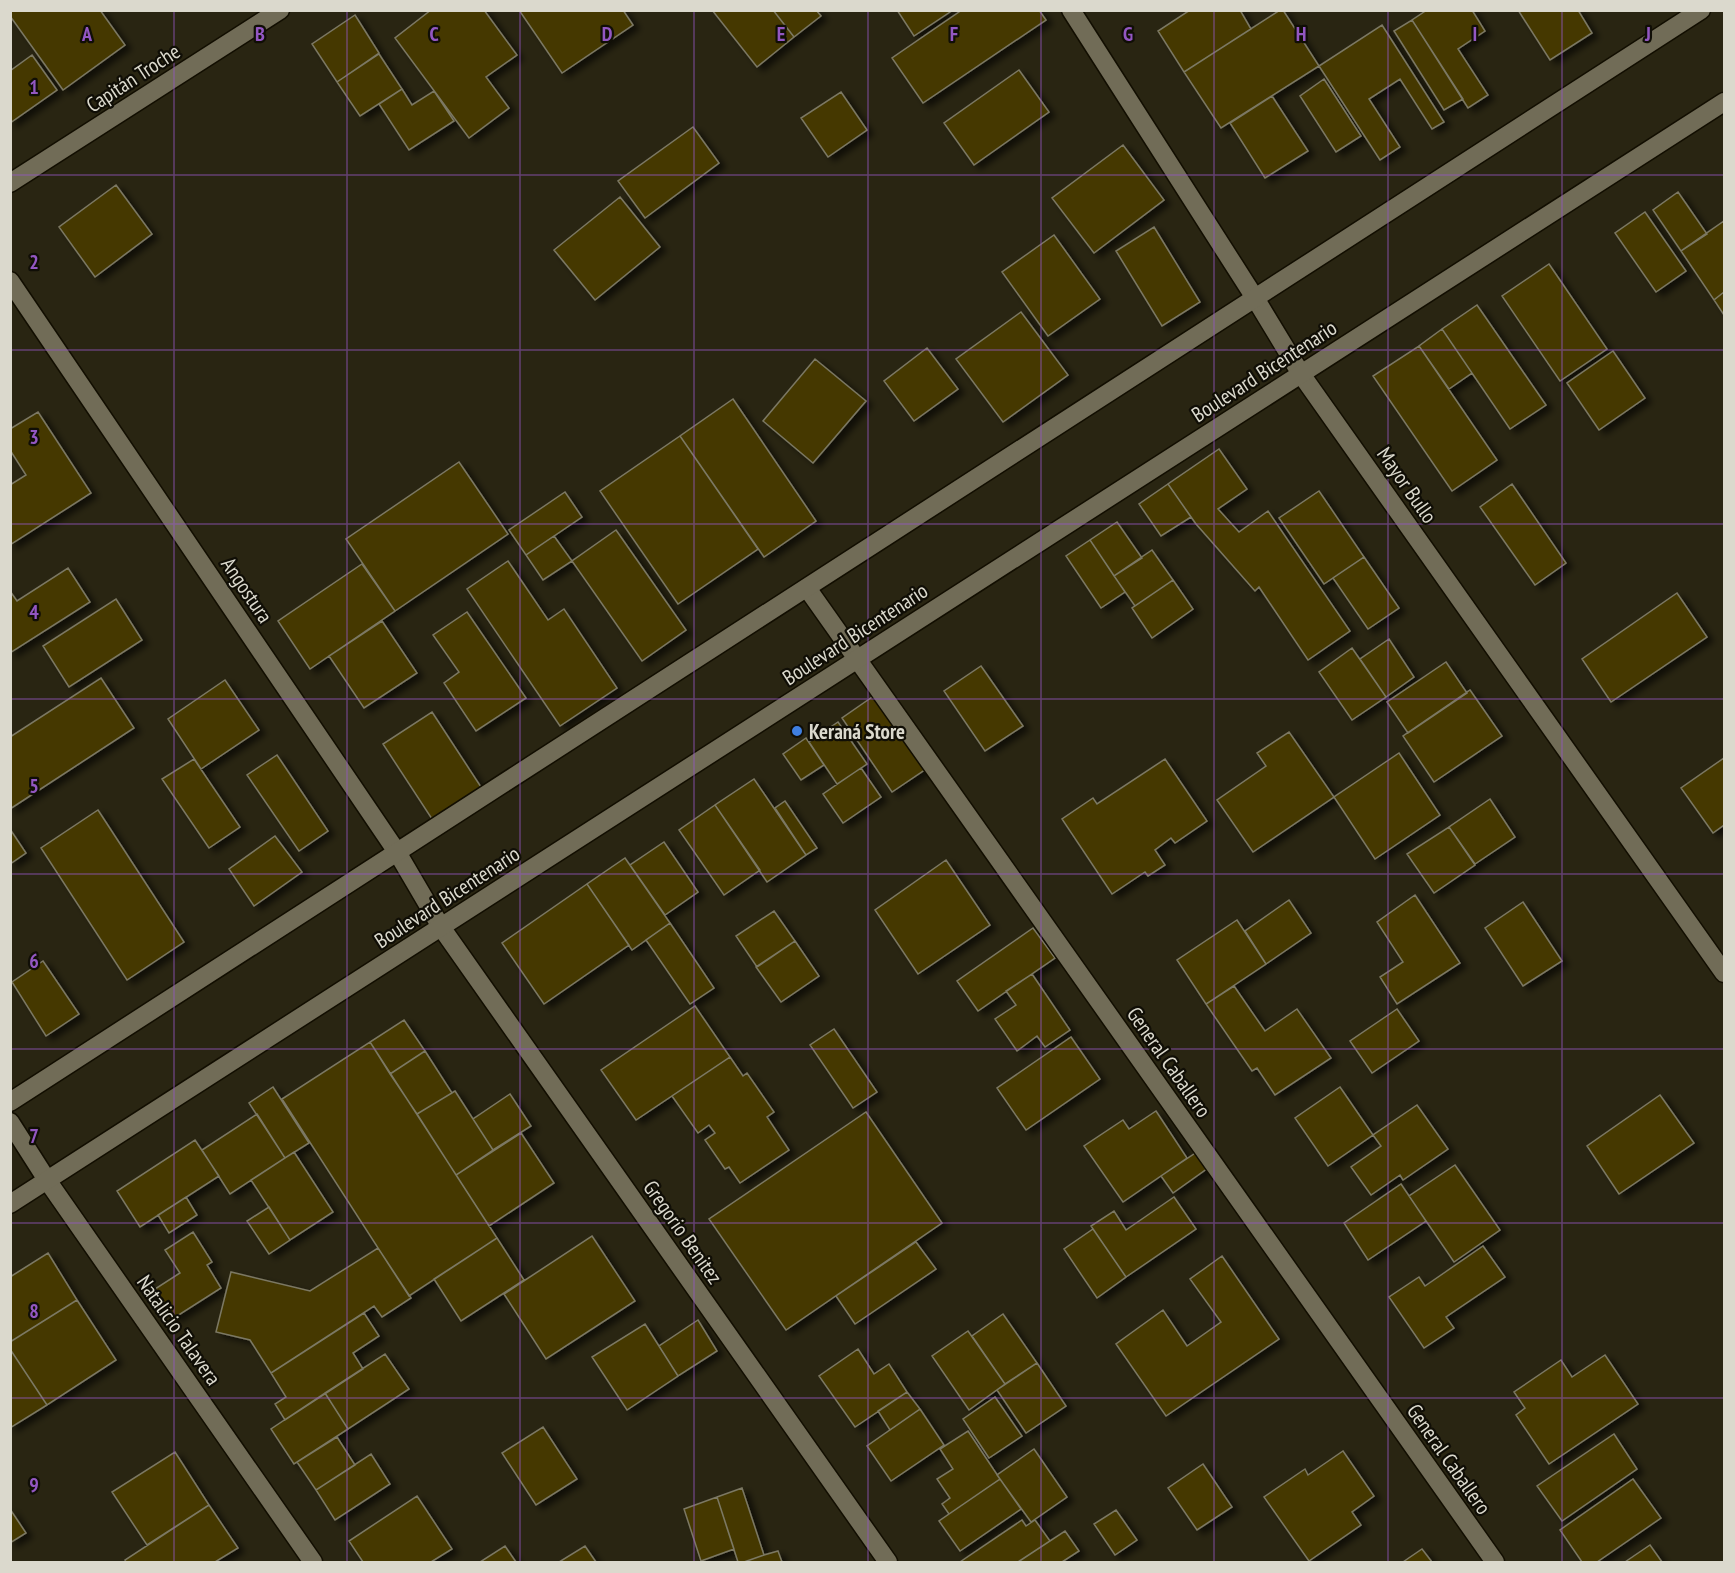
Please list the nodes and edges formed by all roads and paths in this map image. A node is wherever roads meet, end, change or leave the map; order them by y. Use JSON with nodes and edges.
{"nodes":[{"id":1,"x":280,"y":10,"type":"edge"},
{"id":2,"x":1071,"y":10,"type":"edge"},
{"id":3,"x":1701,"y":10,"type":"edge"},
{"id":4,"x":1725,"y":102,"type":"edge"},
{"id":5,"x":10,"y":183,"type":"edge"},
{"id":6,"x":10,"y":281,"type":"edge"},
{"id":7,"x":1255,"y":298,"type":"junction"},
{"id":8,"x":1301,"y":374,"type":"junction"},
{"id":9,"x":807,"y":588,"type":"junction"},
{"id":10,"x":857,"y":660,"type":"junction"},
{"id":11,"x":397,"y":852,"type":"junction"},
{"id":12,"x":441,"y":927,"type":"junction"},
{"id":13,"x":1725,"y":974,"type":"edge"},
{"id":14,"x":10,"y":1102,"type":"edge"},
{"id":15,"x":10,"y":1122,"type":"edge"},
{"id":16,"x":47,"y":1180,"type":"junction"},
{"id":17,"x":10,"y":1204,"type":"edge"},
{"id":18,"x":313,"y":1563,"type":"edge"},
{"id":19,"x":888,"y":1563,"type":"edge"},
{"id":20,"x":1495,"y":1563,"type":"edge"}],
"edges":[{"from":1,"to":5,"type":"street","name":"Capitán Troche"},
{"from":2,"to":7,"type":"street","name":"Mayor Bullo"},
{"from":3,"to":7,"type":"street"},
{"from":4,"to":8,"type":"street","name":"Boulevard Bicentenario"},
{"from":6,"to":11,"type":"street","name":"Angostura"},
{"from":7,"to":8,"type":"street","name":"Mayor Bullo"},
{"from":7,"to":9,"type":"street"},
{"from":8,"to":10,"type":"street","name":"Boulevard Bicentenario"},
{"from":8,"to":13,"type":"street","name":"Mayor Bullo"},
{"from":9,"to":10,"type":"street","name":"General Caballero"},
{"from":9,"to":11,"type":"street"},
{"from":10,"to":12,"type":"street","name":"Boulevard Bicentenario"},
{"from":10,"to":20,"type":"street","name":"General Caballero"},
{"from":11,"to":12,"type":"street","name":"Angostura"},
{"from":11,"to":14,"type":"street"},
{"from":12,"to":16,"type":"street","name":"Boulevard Bicentenario"},
{"from":12,"to":19,"type":"street","name":"Gregorio Benitez"},
{"from":15,"to":16,"type":"street","name":"Natalicio Talavera"},
{"from":16,"to":17,"type":"street","name":"Boulevard Bicentenario"},
{"from":16,"to":18,"type":"street","name":"Natalicio Talavera"}]}
